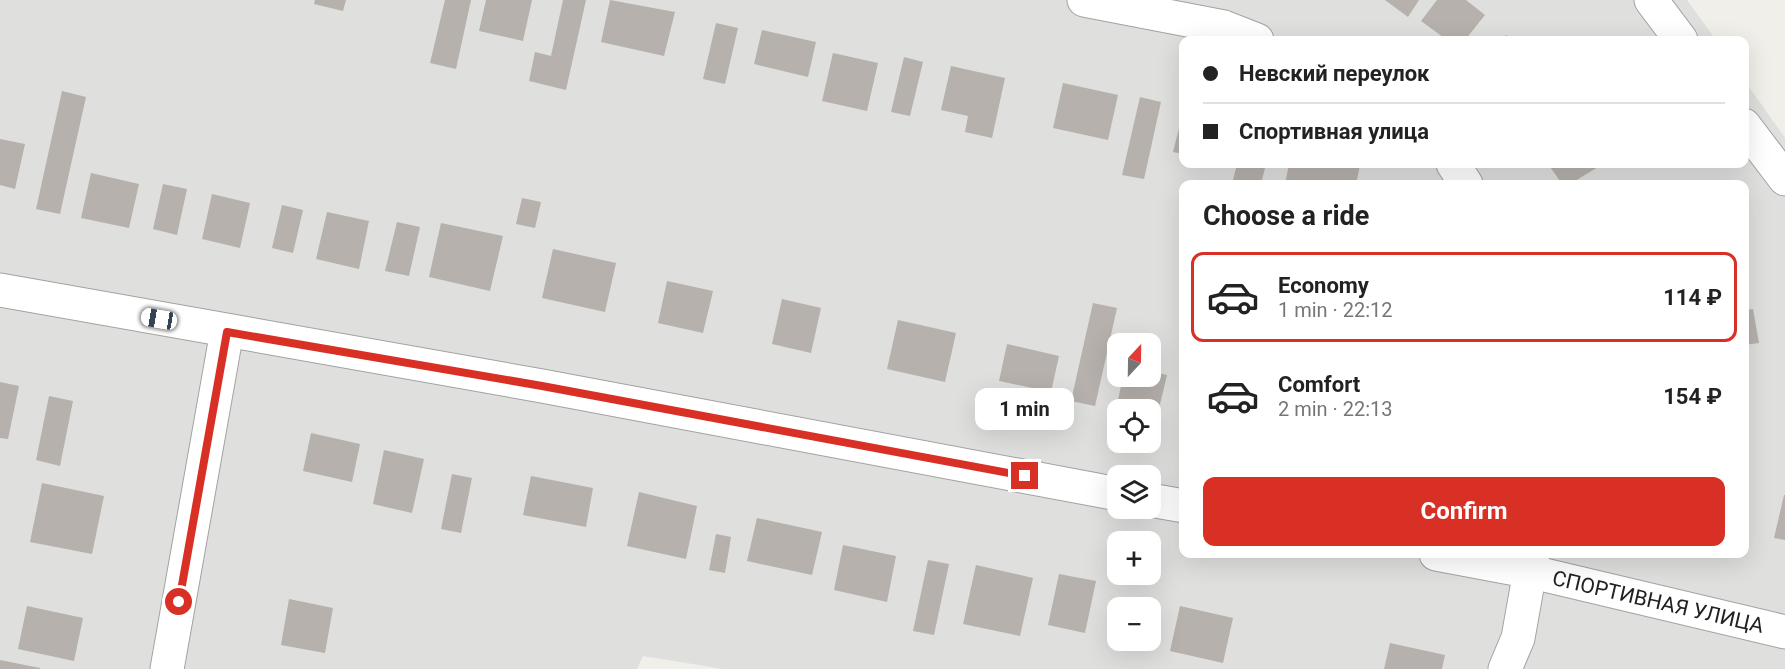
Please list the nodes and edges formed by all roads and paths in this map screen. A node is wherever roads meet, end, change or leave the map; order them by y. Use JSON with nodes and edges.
{"nodes":[{"id":1,"x":1084,"y":0,"type":"edge"},
{"id":2,"x":1651,"y":0,"type":"edge"},
{"id":3,"x":1247,"y":36,"type":"edge"},
{"id":4,"x":1678,"y":36,"type":"edge"},
{"id":5,"x":1749,"y":132,"type":"edge"},
{"id":6,"x":1785,"y":179,"type":"edge"},
{"id":7,"x":0,"y":290,"type":"edge"},
{"id":8,"x":227,"y":332,"type":"junction"},
{"id":9,"x":1107,"y":492,"type":"edge"},
{"id":10,"x":1161,"y":502,"type":"edge"},
{"id":11,"x":1179,"y":505,"type":"edge"},
{"id":12,"x":1484,"y":558,"type":"edge"},
{"id":13,"x":1533,"y":562,"type":"edge"},
{"id":14,"x":1785,"y":632,"type":"edge"},
{"id":15,"x":167,"y":669,"type":"edge"},
{"id":16,"x":1505,"y":669,"type":"edge"}],
"edges":[{"from":1,"to":3,"type":"street"},
{"from":2,"to":4,"type":"street"},
{"from":5,"to":6,"type":"street"},
{"from":7,"to":8,"type":"street"},
{"from":8,"to":9,"type":"street"},
{"from":8,"to":15,"type":"street"},
{"from":10,"to":11,"type":"street"},
{"from":12,"to":13,"type":"street","name":"СПОРТИВНАЯ УЛИЦА"},
{"from":13,"to":14,"type":"street","name":"СПОРТИВНАЯ УЛИЦА"},
{"from":13,"to":16,"type":"street","name":"СПОРТИВНАЯ УЛИЦА"}]}
